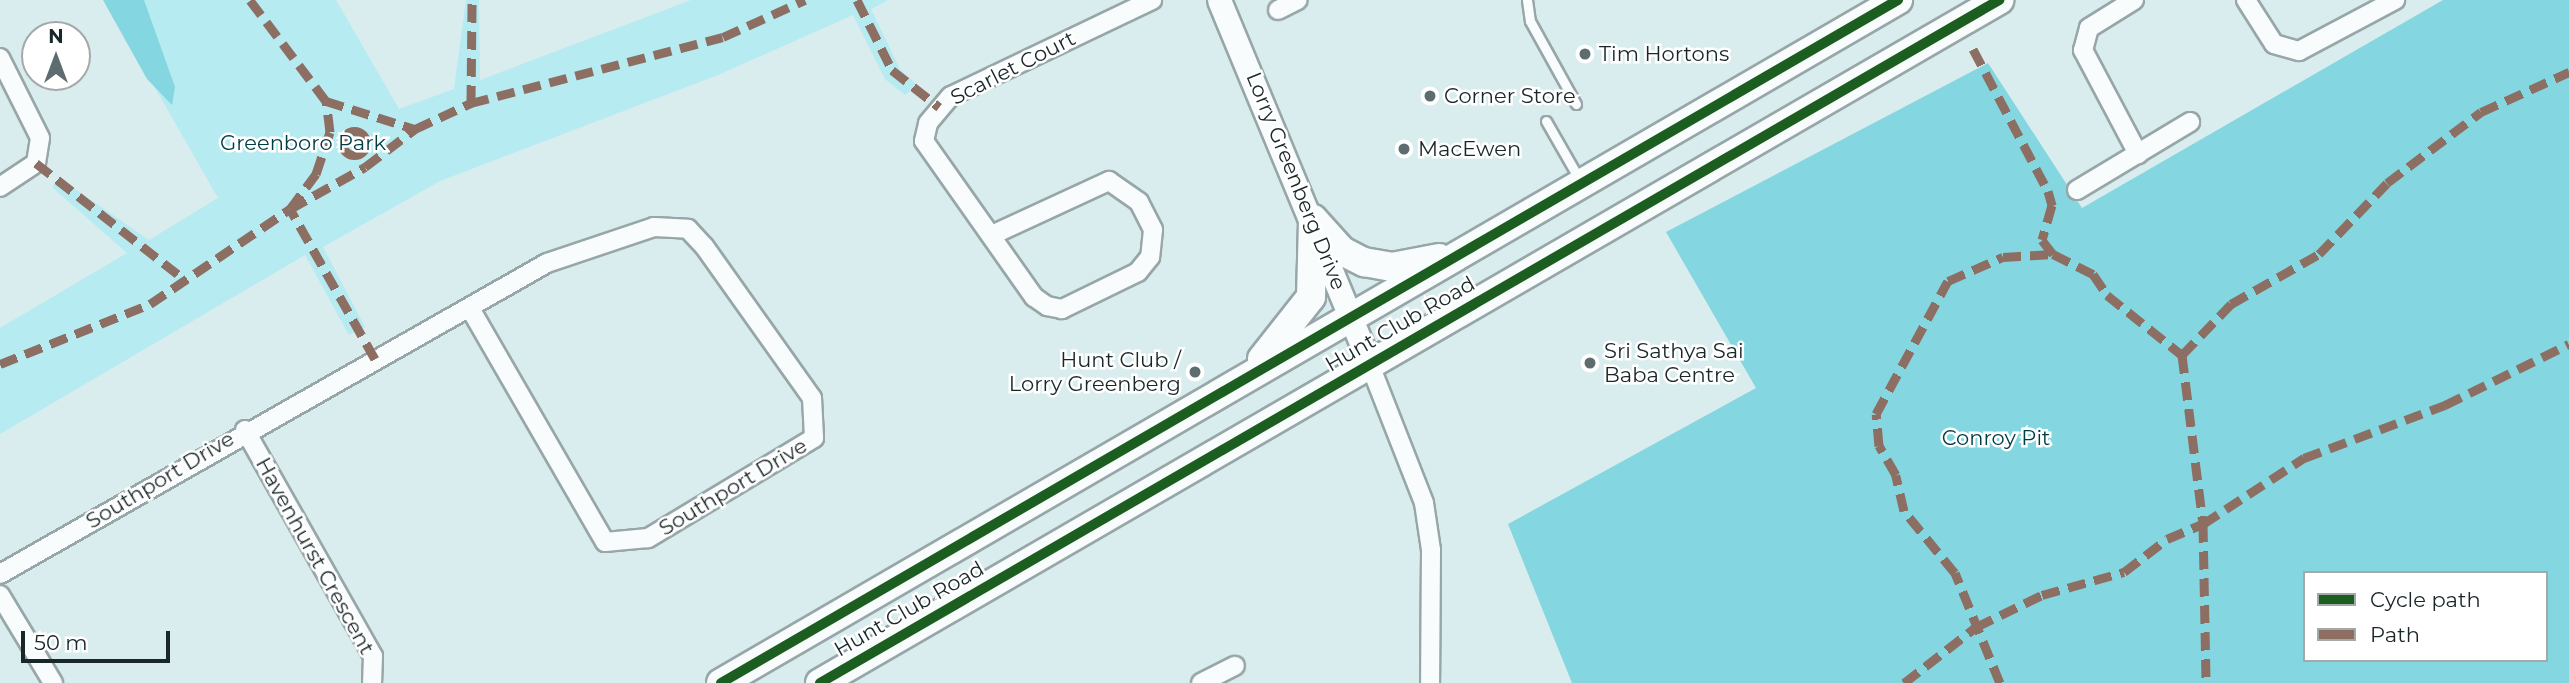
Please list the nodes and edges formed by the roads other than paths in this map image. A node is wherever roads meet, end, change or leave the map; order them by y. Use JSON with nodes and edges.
{"nodes":[{"id":1,"x":1152,"y":0,"type":"edge"},
{"id":2,"x":1219,"y":0,"type":"edge"},
{"id":3,"x":1298,"y":0,"type":"edge"},
{"id":4,"x":1527,"y":0,"type":"edge"},
{"id":5,"x":1898,"y":0,"type":"edge"},
{"id":6,"x":1999,"y":0,"type":"edge"},
{"id":7,"x":2134,"y":0,"type":"edge"},
{"id":8,"x":2246,"y":0,"type":"edge"},
{"id":9,"x":2395,"y":0,"type":"edge"},
{"id":10,"x":1278,"y":10,"type":"dead end"},
{"id":11,"x":0,"y":58,"type":"edge"},
{"id":12,"x":1576,"y":104,"type":"dead end"},
{"id":13,"x":1546,"y":121,"type":"dead end"},
{"id":14,"x":2190,"y":122,"type":"dead end"},
{"id":15,"x":2138,"y":154,"type":"junction"},
{"id":16,"x":1582,"y":183,"type":"junction"},
{"id":17,"x":0,"y":187,"type":"edge"},
{"id":18,"x":2077,"y":190,"type":"dead end"},
{"id":19,"x":1313,"y":219,"type":"junction"},
{"id":20,"x":992,"y":235,"type":"junction"},
{"id":21,"x":1465,"y":252,"type":"junction"},
{"id":22,"x":470,"y":308,"type":"junction"},
{"id":23,"x":1351,"y":318,"type":"junction"},
{"id":24,"x":1370,"y":365,"type":"junction"},
{"id":25,"x":1239,"y":381,"type":"junction"},
{"id":26,"x":245,"y":430,"type":"junction"},
{"id":27,"x":0,"y":574,"type":"edge"},
{"id":28,"x":0,"y":595,"type":"edge"},
{"id":29,"x":1235,"y":666,"type":"dead end"},
{"id":30,"x":53,"y":683,"type":"edge"},
{"id":31,"x":372,"y":683,"type":"edge"},
{"id":32,"x":721,"y":683,"type":"edge"},
{"id":33,"x":820,"y":683,"type":"edge"},
{"id":34,"x":1201,"y":683,"type":"edge"},
{"id":35,"x":1430,"y":683,"type":"edge"}],
"edges":[{"from":1,"to":20,"type":"street","name":"Scarlet Court"},
{"from":2,"to":19,"type":"street","name":"Lorry Greenberg Drive"},
{"from":3,"to":10,"type":"street"},
{"from":4,"to":12,"type":"lane"},
{"from":5,"to":16,"type":"main road","name":"Hunt Club Road"},
{"from":6,"to":24,"type":"main road","name":"Hunt Club Road"},
{"from":7,"to":15,"type":"street"},
{"from":8,"to":9,"type":"street"},
{"from":11,"to":17,"type":"street"},
{"from":13,"to":16,"type":"lane"},
{"from":14,"to":15,"type":"street"},
{"from":15,"to":18,"type":"street"},
{"from":16,"to":21,"type":"main road","name":"Hunt Club Road"},
{"from":19,"to":21,"type":"main road"},
{"from":19,"to":23,"type":"street","name":"Lorry Greenberg Drive"},
{"from":19,"to":25,"type":"main road"},
{"from":20,"to":20,"type":"street","name":"Scarlet Court"},
{"from":21,"to":23,"type":"main road","name":"Hunt Club Road"},
{"from":22,"to":22,"type":"street","name":"Southport Drive"},
{"from":22,"to":26,"type":"street","name":"Southport Drive"},
{"from":23,"to":24,"type":"street","name":"Lorry Greenberg Drive"},
{"from":23,"to":25,"type":"main road","name":"Hunt Club Road"},
{"from":24,"to":33,"type":"main road","name":"Hunt Club Road"},
{"from":24,"to":35,"type":"street"},
{"from":25,"to":32,"type":"main road","name":"Hunt Club Road"},
{"from":26,"to":27,"type":"street","name":"Southport Drive"},
{"from":26,"to":31,"type":"street","name":"Havenhurst Crescent"},
{"from":28,"to":30,"type":"street"},
{"from":29,"to":34,"type":"street"}]}
